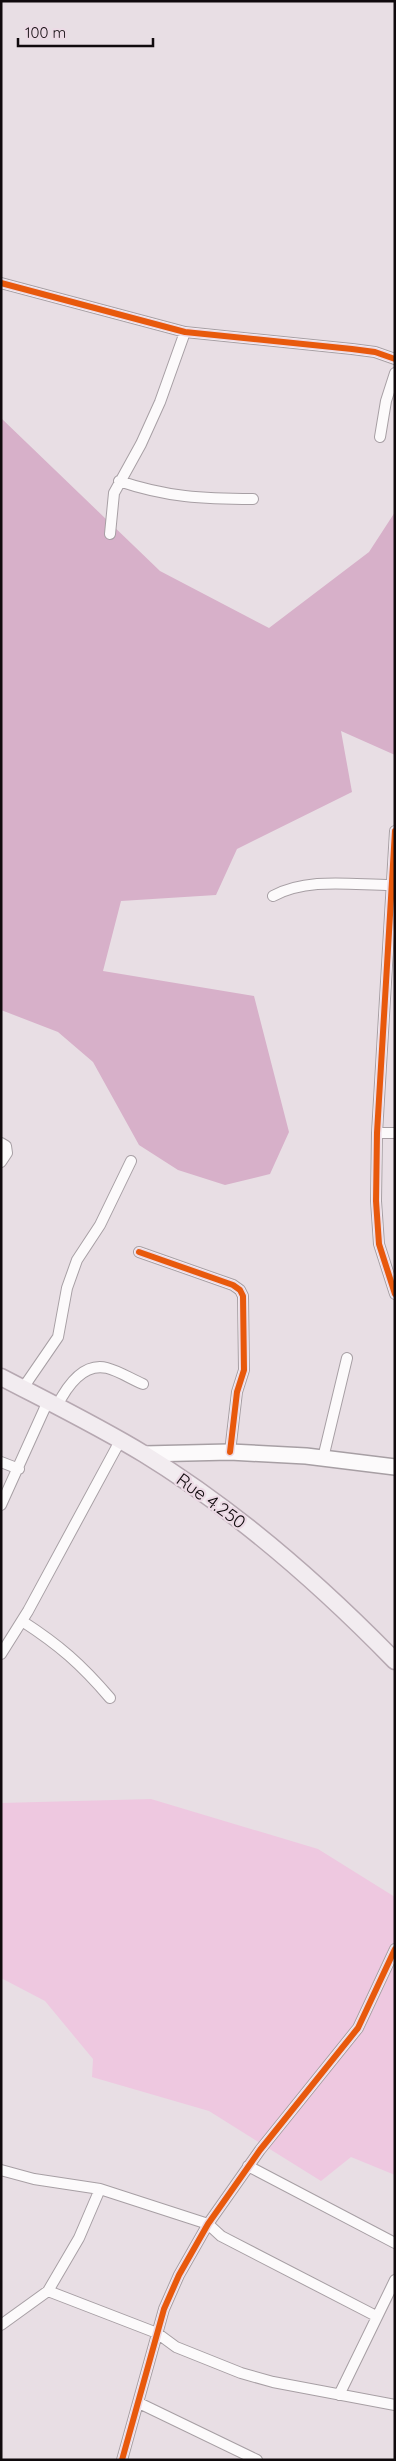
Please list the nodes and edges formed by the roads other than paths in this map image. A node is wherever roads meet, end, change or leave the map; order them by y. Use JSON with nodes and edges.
{"nodes":[{"id":1,"x":1,"y":283,"type":"edge"},
{"id":2,"x":185,"y":332,"type":"junction"},
{"id":3,"x":395,"y":360,"type":"edge"},
{"id":4,"x":395,"y":373,"type":"edge"},
{"id":5,"x":380,"y":437,"type":"dead end"},
{"id":6,"x":119,"y":481,"type":"junction"},
{"id":7,"x":253,"y":498,"type":"dead end"},
{"id":8,"x":110,"y":534,"type":"dead end"},
{"id":9,"x":395,"y":831,"type":"edge"},
{"id":10,"x":391,"y":885,"type":"junction"},
{"id":11,"x":273,"y":896,"type":"dead end"},
{"id":12,"x":392,"y":902,"type":"edge"},
{"id":13,"x":390,"y":1007,"type":"edge"},
{"id":14,"x":377,"y":1133,"type":"junction"},
{"id":15,"x":395,"y":1133,"type":"edge"},
{"id":16,"x":1,"y":1142,"type":"edge"},
{"id":17,"x":131,"y":1161,"type":"dead end"},
{"id":18,"x":1,"y":1162,"type":"edge"},
{"id":19,"x":139,"y":1252,"type":"dead end"},
{"id":20,"x":395,"y":1294,"type":"edge"},
{"id":21,"x":347,"y":1358,"type":"dead end"},
{"id":22,"x":1,"y":1377,"type":"edge"},
{"id":23,"x":143,"y":1384,"type":"dead end"},
{"id":24,"x":23,"y":1388,"type":"junction"},
{"id":25,"x":53,"y":1403,"type":"junction"},
{"id":26,"x":120,"y":1441,"type":"junction"},
{"id":27,"x":230,"y":1452,"type":"junction"},
{"id":28,"x":144,"y":1454,"type":"junction"},
{"id":29,"x":323,"y":1458,"type":"junction"},
{"id":30,"x":1,"y":1462,"type":"edge"},
{"id":31,"x":395,"y":1466,"type":"edge"},
{"id":32,"x":19,"y":1469,"type":"junction"},
{"id":33,"x":1,"y":1505,"type":"edge"},
{"id":34,"x":22,"y":1621,"type":"junction"},
{"id":35,"x":1,"y":1654,"type":"edge"},
{"id":36,"x":395,"y":1660,"type":"edge"},
{"id":37,"x":110,"y":1698,"type":"dead end"},
{"id":38,"x":395,"y":1949,"type":"edge"},
{"id":39,"x":248,"y":2166,"type":"junction"},
{"id":40,"x":1,"y":2170,"type":"edge"},
{"id":41,"x":100,"y":2189,"type":"junction"},
{"id":42,"x":208,"y":2224,"type":"junction"},
{"id":43,"x":395,"y":2243,"type":"edge"},
{"id":44,"x":395,"y":2280,"type":"edge"},
{"id":45,"x":48,"y":2291,"type":"junction"},
{"id":46,"x":376,"y":2316,"type":"junction"},
{"id":47,"x":1,"y":2325,"type":"edge"},
{"id":48,"x":157,"y":2333,"type":"junction"},
{"id":49,"x":339,"y":2395,"type":"junction"},
{"id":50,"x":139,"y":2403,"type":"junction"},
{"id":51,"x":395,"y":2405,"type":"edge"},
{"id":52,"x":122,"y":2460,"type":"edge"},
{"id":53,"x":257,"y":2460,"type":"edge"}],
"edges":[{"from":1,"to":2,"type":"street"},
{"from":2,"to":3,"type":"street"},
{"from":2,"to":6,"type":"street"},
{"from":4,"to":5,"type":"street"},
{"from":6,"to":7,"type":"street"},
{"from":6,"to":8,"type":"street"},
{"from":9,"to":10,"type":"street"},
{"from":10,"to":11,"type":"street"},
{"from":10,"to":12,"type":"street"},
{"from":12,"to":13,"type":"street"},
{"from":13,"to":14,"type":"street"},
{"from":14,"to":15,"type":"street"},
{"from":14,"to":20,"type":"street"},
{"from":16,"to":18,"type":"street"},
{"from":17,"to":24,"type":"street"},
{"from":19,"to":27,"type":"street"},
{"from":21,"to":29,"type":"street"},
{"from":22,"to":24,"type":"main road","name":"Rue 4.250"},
{"from":23,"to":25,"type":"street"},
{"from":24,"to":25,"type":"main road","name":"Rue 4.250"},
{"from":25,"to":26,"type":"main road","name":"Rue 4.250"},
{"from":25,"to":32,"type":"street"},
{"from":26,"to":28,"type":"main road","name":"Rue 4.250"},
{"from":26,"to":34,"type":"street"},
{"from":27,"to":28,"type":"street"},
{"from":27,"to":29,"type":"street"},
{"from":28,"to":36,"type":"main road","name":"Rue 4.250"},
{"from":29,"to":31,"type":"street"},
{"from":30,"to":32,"type":"street"},
{"from":32,"to":33,"type":"street"},
{"from":34,"to":35,"type":"street"},
{"from":34,"to":37,"type":"street"},
{"from":38,"to":39,"type":"street"},
{"from":39,"to":42,"type":"street"},
{"from":39,"to":43,"type":"street"},
{"from":40,"to":41,"type":"street"},
{"from":41,"to":42,"type":"street"},
{"from":41,"to":45,"type":"street"},
{"from":42,"to":46,"type":"street"},
{"from":42,"to":48,"type":"street"},
{"from":44,"to":46,"type":"street"},
{"from":45,"to":47,"type":"street"},
{"from":45,"to":48,"type":"street"},
{"from":46,"to":49,"type":"street"},
{"from":48,"to":49,"type":"street"},
{"from":48,"to":50,"type":"street"},
{"from":49,"to":51,"type":"street"},
{"from":50,"to":52,"type":"street"},
{"from":50,"to":53,"type":"street"}]}
